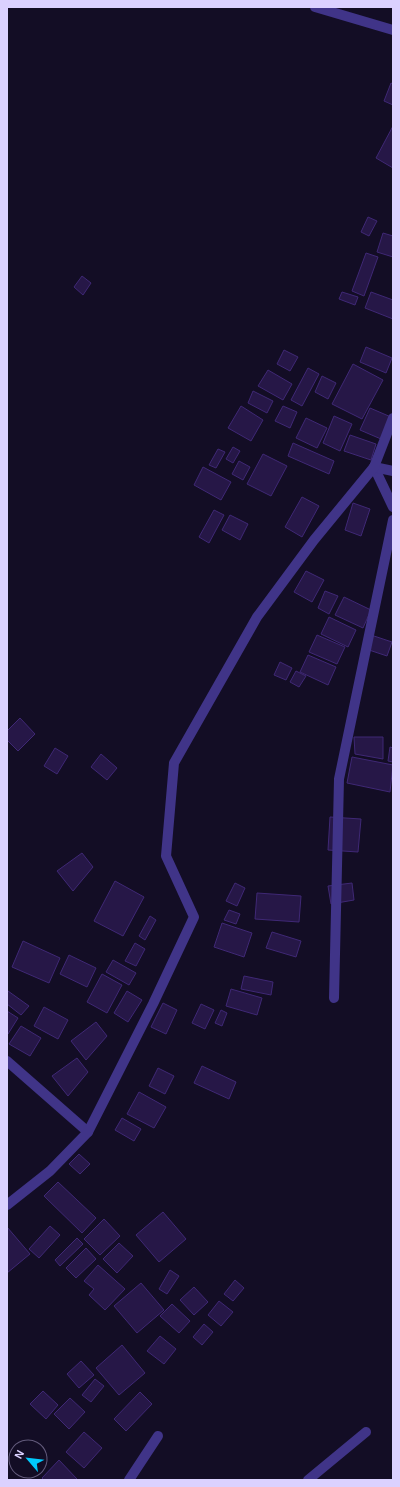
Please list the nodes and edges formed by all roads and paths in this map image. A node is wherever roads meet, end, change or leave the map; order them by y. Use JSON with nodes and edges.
{"nodes":[{"id":1,"x":315,"y":7,"type":"edge"},
{"id":2,"x":393,"y":30,"type":"edge"},
{"id":3,"x":393,"y":418,"type":"edge"},
{"id":4,"x":374,"y":467,"type":"junction"},
{"id":5,"x":393,"y":470,"type":"edge"},
{"id":6,"x":393,"y":507,"type":"edge"},
{"id":7,"x":393,"y":520,"type":"edge"},
{"id":8,"x":334,"y":998,"type":"dead end"},
{"id":9,"x":7,"y":1061,"type":"edge"},
{"id":10,"x":88,"y":1132,"type":"junction"},
{"id":11,"x":7,"y":1205,"type":"edge"},
{"id":12,"x":366,"y":1432,"type":"dead end"},
{"id":13,"x":158,"y":1436,"type":"dead end"},
{"id":14,"x":129,"y":1480,"type":"edge"},
{"id":15,"x":308,"y":1480,"type":"edge"}],
"edges":[{"from":1,"to":2,"type":"street"},
{"from":3,"to":4,"type":"street"},
{"from":4,"to":5,"type":"street"},
{"from":4,"to":6,"type":"street"},
{"from":4,"to":10,"type":"street"},
{"from":7,"to":8,"type":"street"},
{"from":9,"to":10,"type":"street"},
{"from":10,"to":11,"type":"street"},
{"from":12,"to":15,"type":"street"},
{"from":13,"to":14,"type":"street"}]}
